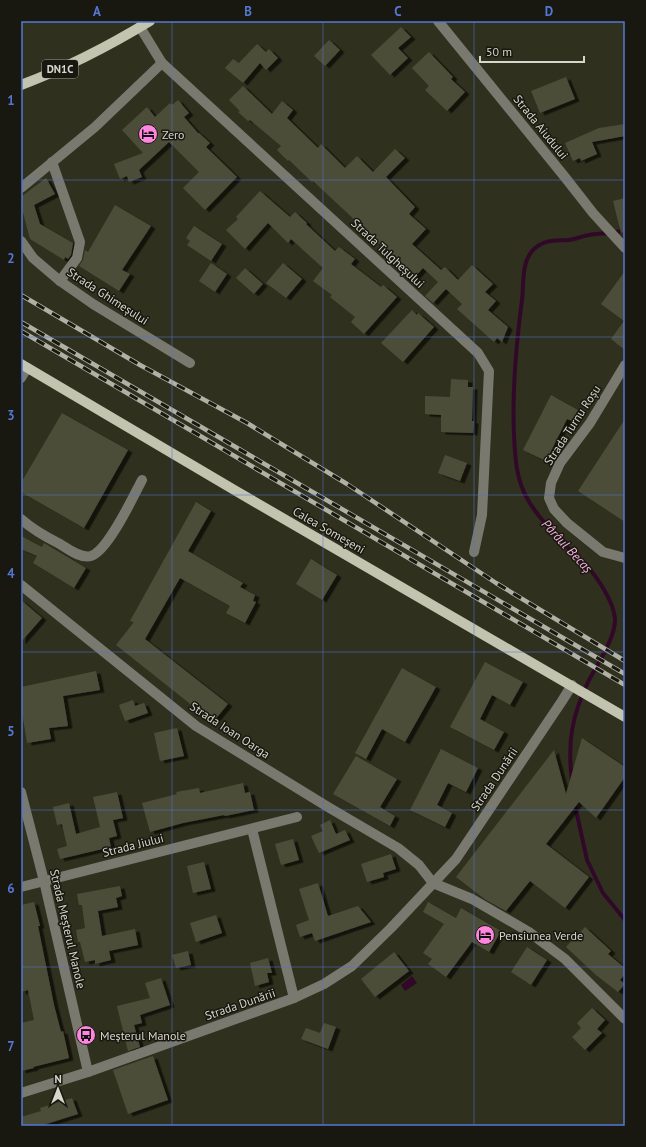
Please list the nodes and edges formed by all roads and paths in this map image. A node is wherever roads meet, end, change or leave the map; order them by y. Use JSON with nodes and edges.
{"nodes":[{"id":1,"x":150,"y":21,"type":"edge"},
{"id":2,"x":438,"y":21,"type":"edge"},
{"id":3,"x":140,"y":27,"type":"junction"},
{"id":4,"x":162,"y":63,"type":"junction"},
{"id":5,"x":21,"y":85,"type":"edge"},
{"id":6,"x":52,"y":162,"type":"junction"},
{"id":7,"x":21,"y":188,"type":"edge"},
{"id":8,"x":21,"y":241,"type":"edge"},
{"id":9,"x":625,"y":248,"type":"edge"},
{"id":10,"x":60,"y":281,"type":"junction"},
{"id":11,"x":190,"y":363,"type":"dead end"},
{"id":12,"x":625,"y":365,"type":"edge"},
{"id":13,"x":24,"y":366,"type":"edge"},
{"id":14,"x":21,"y":378,"type":"edge"},
{"id":15,"x":142,"y":480,"type":"dead end"},
{"id":16,"x":21,"y":519,"type":"edge"},
{"id":17,"x":474,"y":552,"type":"dead end"},
{"id":18,"x":625,"y":558,"type":"edge"},
{"id":19,"x":21,"y":585,"type":"edge"},
{"id":20,"x":573,"y":686,"type":"junction"},
{"id":21,"x":625,"y":717,"type":"edge"},
{"id":22,"x":21,"y":792,"type":"edge"},
{"id":23,"x":297,"y":817,"type":"dead end"},
{"id":24,"x":252,"y":829,"type":"junction"},
{"id":25,"x":44,"y":881,"type":"junction"},
{"id":26,"x":433,"y":883,"type":"junction"},
{"id":27,"x":21,"y":887,"type":"edge"},
{"id":28,"x":294,"y":998,"type":"junction"},
{"id":29,"x":625,"y":1019,"type":"edge"},
{"id":30,"x":88,"y":1072,"type":"junction"},
{"id":31,"x":21,"y":1093,"type":"edge"}],
"edges":[{"from":1,"to":3,"type":"main road","number":"DN1C"},
{"from":2,"to":9,"type":"street","name":"Strada Aiudului"},
{"from":3,"to":4,"type":"street","name":"Strada Tulgheșului"},
{"from":3,"to":5,"type":"main road","number":"DN1C"},
{"from":4,"to":6,"type":"street"},
{"from":4,"to":17,"type":"street","name":"Strada Tulgheșului"},
{"from":6,"to":7,"type":"street"},
{"from":6,"to":10,"type":"street"},
{"from":8,"to":10,"type":"street","name":"Strada Ghimeșului"},
{"from":10,"to":11,"type":"street","name":"Strada Ghimeșului"},
{"from":12,"to":18,"type":"street","name":"Strada Turnu Roșu"},
{"from":13,"to":14,"type":"street"},
{"from":13,"to":20,"type":"main road","name":"Calea Someșeni"},
{"from":15,"to":16,"type":"street"},
{"from":19,"to":26,"type":"street","name":"Strada Ioan Oarga"},
{"from":20,"to":21,"type":"main road","name":"Calea Someșeni"},
{"from":20,"to":26,"type":"street","name":"Strada Dunării"},
{"from":22,"to":25,"type":"street","name":"Strada Meșterul Manole"},
{"from":23,"to":24,"type":"street","name":"Strada Jiului"},
{"from":24,"to":25,"type":"street","name":"Strada Jiului"},
{"from":24,"to":28,"type":"street"},
{"from":25,"to":27,"type":"street","name":"Strada Jiului"},
{"from":25,"to":30,"type":"street","name":"Strada Meșterul Manole"},
{"from":26,"to":28,"type":"street","name":"Strada Dunării"},
{"from":26,"to":29,"type":"street"},
{"from":28,"to":30,"type":"street","name":"Strada Dunării"},
{"from":30,"to":31,"type":"street","name":"Strada Dunării"}]}
